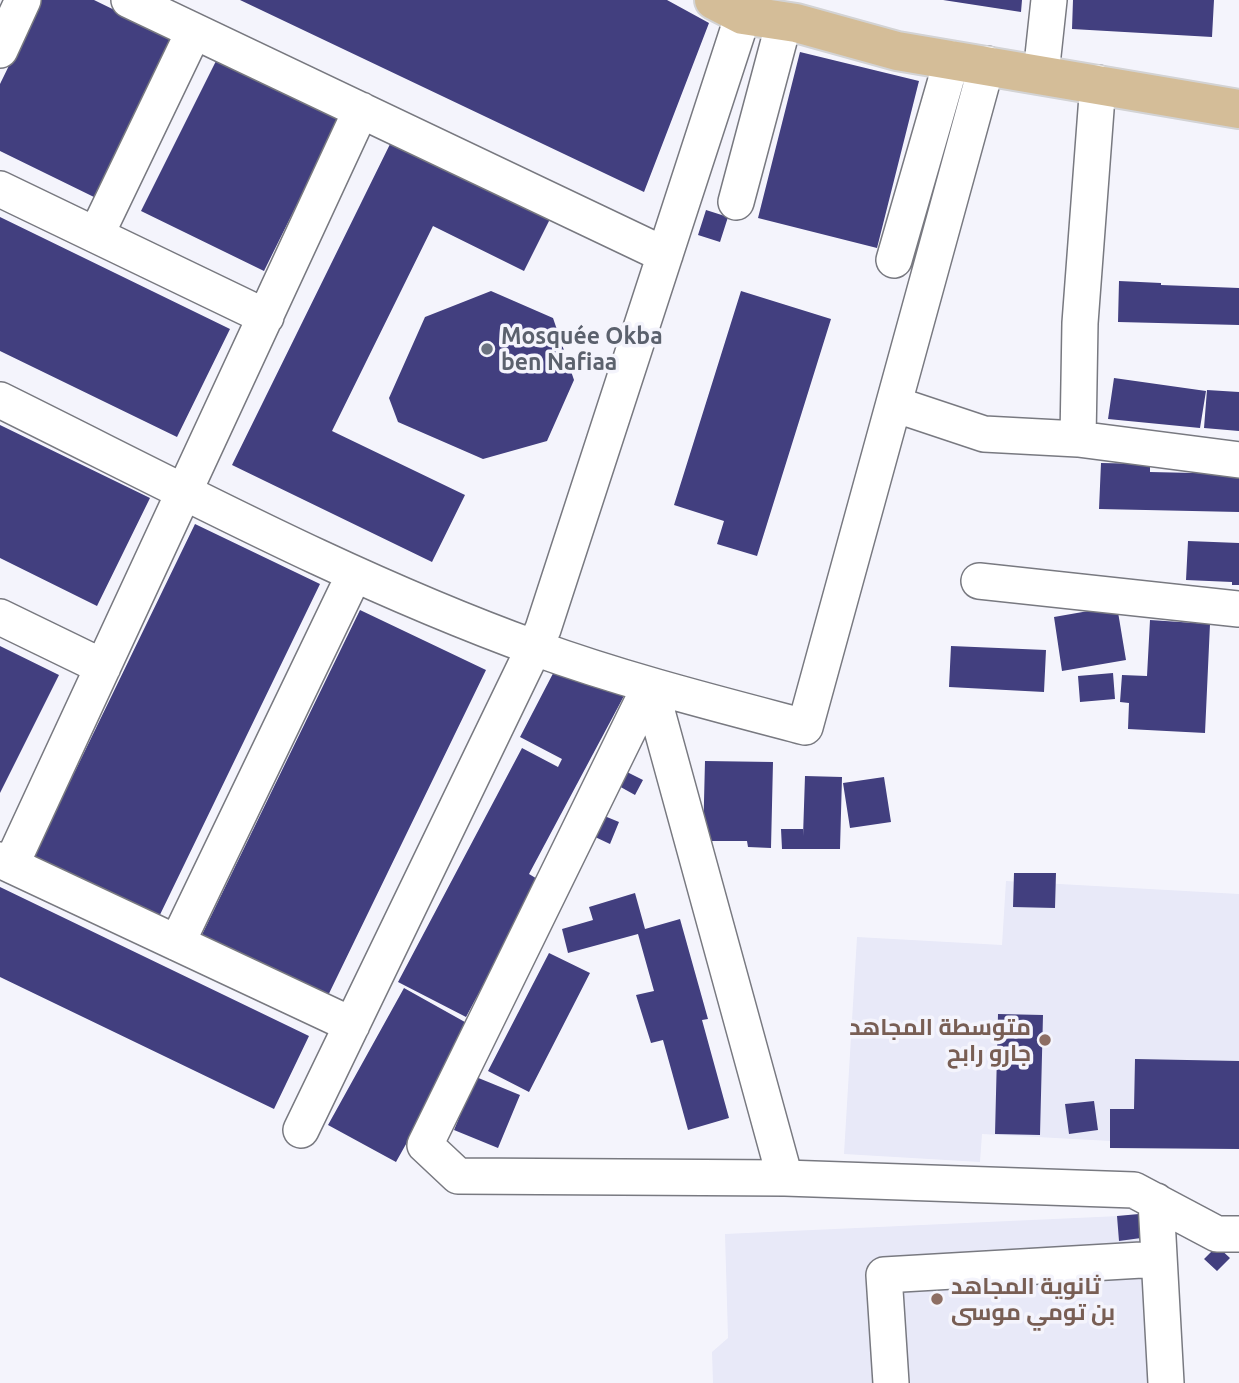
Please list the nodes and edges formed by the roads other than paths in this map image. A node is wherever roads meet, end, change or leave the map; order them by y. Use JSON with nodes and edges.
{"nodes":[{"id":1,"x":23,"y":0,"type":"edge"},
{"id":2,"x":130,"y":0,"type":"edge"},
{"id":3,"x":1049,"y":0,"type":"edge"},
{"id":4,"x":728,"y":8,"type":"edge"},
{"id":5,"x":793,"y":15,"type":"edge"},
{"id":6,"x":194,"y":31,"type":"junction"},
{"id":7,"x":0,"y":50,"type":"edge"},
{"id":8,"x":970,"y":62,"type":"junction"},
{"id":9,"x":1041,"y":74,"type":"junction"},
{"id":10,"x":1098,"y":83,"type":"junction"},
{"id":11,"x":1239,"y":109,"type":"edge"},
{"id":12,"x":361,"y":110,"type":"junction"},
{"id":13,"x":0,"y":189,"type":"edge"},
{"id":14,"x":736,"y":202,"type":"dead end"},
{"id":15,"x":96,"y":235,"type":"junction"},
{"id":16,"x":665,"y":255,"type":"junction"},
{"id":17,"x":894,"y":260,"type":"dead end"},
{"id":18,"x":266,"y":317,"type":"junction"},
{"id":19,"x":0,"y":400,"type":"edge"},
{"id":20,"x":894,"y":404,"type":"junction"},
{"id":21,"x":1079,"y":439,"type":"junction"},
{"id":22,"x":1239,"y":460,"type":"edge"},
{"id":23,"x":184,"y":491,"type":"junction"},
{"id":24,"x":354,"y":575,"type":"junction"},
{"id":25,"x":979,"y":581,"type":"dead end"},
{"id":26,"x":1239,"y":609,"type":"edge"},
{"id":27,"x":0,"y":617,"type":"edge"},
{"id":28,"x":534,"y":648,"type":"junction"},
{"id":29,"x":103,"y":667,"type":"junction"},
{"id":30,"x":650,"y":686,"type":"junction"},
{"id":31,"x":6,"y":863,"type":"edge"},
{"id":32,"x":177,"y":943,"type":"junction"},
{"id":33,"x":352,"y":1025,"type":"junction"},
{"id":34,"x":301,"y":1130,"type":"dead end"},
{"id":35,"x":785,"y":1178,"type":"junction"},
{"id":36,"x":1156,"y":1201,"type":"junction"},
{"id":37,"x":1239,"y":1234,"type":"edge"},
{"id":38,"x":1159,"y":1259,"type":"junction"},
{"id":39,"x":891,"y":1383,"type":"edge"},
{"id":40,"x":1166,"y":1383,"type":"edge"}],
"edges":[{"from":1,"to":7,"type":"street"},
{"from":2,"to":6,"type":"street"},
{"from":3,"to":9,"type":"street"},
{"from":4,"to":5,"type":"main road"},
{"from":4,"to":16,"type":"street"},
{"from":5,"to":8,"type":"main road"},
{"from":5,"to":14,"type":"street"},
{"from":6,"to":12,"type":"street"},
{"from":6,"to":15,"type":"street"},
{"from":8,"to":9,"type":"main road"},
{"from":8,"to":17,"type":"street"},
{"from":8,"to":20,"type":"street"},
{"from":9,"to":10,"type":"main road"},
{"from":10,"to":11,"type":"main road"},
{"from":10,"to":21,"type":"street"},
{"from":12,"to":16,"type":"street"},
{"from":12,"to":18,"type":"street"},
{"from":13,"to":15,"type":"street"},
{"from":15,"to":18,"type":"street"},
{"from":16,"to":28,"type":"street"},
{"from":18,"to":23,"type":"street"},
{"from":19,"to":23,"type":"street"},
{"from":20,"to":21,"type":"street"},
{"from":20,"to":30,"type":"street"},
{"from":21,"to":22,"type":"street"},
{"from":23,"to":24,"type":"street"},
{"from":23,"to":29,"type":"street"},
{"from":24,"to":28,"type":"street"},
{"from":24,"to":32,"type":"street"},
{"from":25,"to":26,"type":"street"},
{"from":27,"to":29,"type":"street"},
{"from":28,"to":30,"type":"street"},
{"from":28,"to":33,"type":"street"},
{"from":29,"to":31,"type":"street"},
{"from":30,"to":35,"type":"street"},
{"from":30,"to":35,"type":"street"},
{"from":31,"to":32,"type":"street"},
{"from":32,"to":33,"type":"street"},
{"from":33,"to":34,"type":"street"},
{"from":35,"to":36,"type":"street"},
{"from":36,"to":37,"type":"street"},
{"from":36,"to":38,"type":"street"},
{"from":38,"to":39,"type":"street"},
{"from":38,"to":40,"type":"street"}]}
